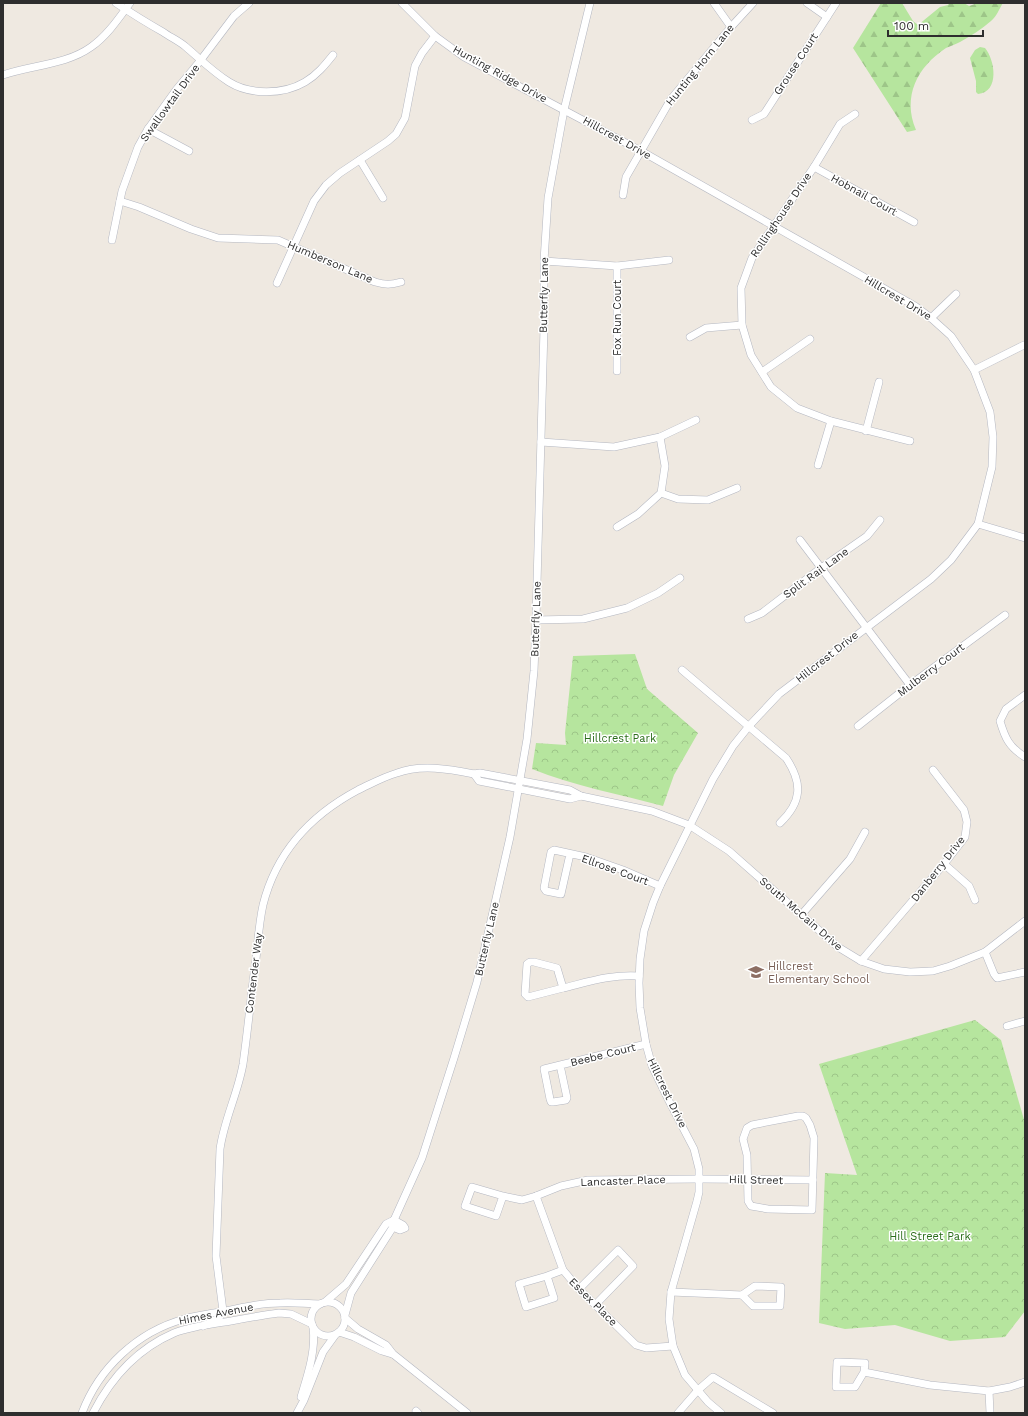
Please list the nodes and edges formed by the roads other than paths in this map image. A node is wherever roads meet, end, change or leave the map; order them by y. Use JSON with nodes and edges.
{"nodes":[{"id":1,"x":116,"y":3,"type":"edge"},
{"id":2,"x":249,"y":3,"type":"edge"},
{"id":3,"x":402,"y":3,"type":"edge"},
{"id":4,"x":590,"y":3,"type":"edge"},
{"id":5,"x":714,"y":3,"type":"edge"},
{"id":6,"x":753,"y":3,"type":"edge"},
{"id":7,"x":807,"y":3,"type":"edge"},
{"id":8,"x":836,"y":3,"type":"edge"},
{"id":9,"x":128,"y":6,"type":"edge"},
{"id":10,"x":827,"y":17,"type":"junction"},
{"id":11,"x":731,"y":27,"type":"junction"},
{"id":12,"x":435,"y":36,"type":"junction"},
{"id":13,"x":333,"y":54,"type":"dead end"},
{"id":14,"x":200,"y":61,"type":"junction"},
{"id":15,"x":3,"y":75,"type":"edge"},
{"id":16,"x":564,"y":110,"type":"junction"},
{"id":17,"x":855,"y":114,"type":"dead end"},
{"id":18,"x":752,"y":120,"type":"dead end"},
{"id":19,"x":148,"y":129,"type":"junction"},
{"id":20,"x":188,"y":151,"type":"dead end"},
{"id":21,"x":641,"y":151,"type":"junction"},
{"id":22,"x":360,"y":160,"type":"junction"},
{"id":23,"x":814,"y":167,"type":"junction"},
{"id":24,"x":622,"y":195,"type":"dead end"},
{"id":25,"x":382,"y":198,"type":"dead end"},
{"id":26,"x":120,"y":201,"type":"junction"},
{"id":27,"x":914,"y":222,"type":"dead end"},
{"id":28,"x":772,"y":226,"type":"junction"},
{"id":29,"x":112,"y":240,"type":"dead end"},
{"id":30,"x":294,"y":246,"type":"junction"},
{"id":31,"x":669,"y":260,"type":"dead end"},
{"id":32,"x":544,"y":261,"type":"junction"},
{"id":33,"x":617,"y":266,"type":"junction"},
{"id":34,"x":401,"y":282,"type":"dead end"},
{"id":35,"x":277,"y":283,"type":"dead end"},
{"id":36,"x":956,"y":294,"type":"dead end"},
{"id":37,"x":931,"y":318,"type":"junction"},
{"id":38,"x":742,"y":325,"type":"junction"},
{"id":39,"x":690,"y":337,"type":"dead end"},
{"id":40,"x":810,"y":339,"type":"dead end"},
{"id":41,"x":1024,"y":345,"type":"edge"},
{"id":42,"x":974,"y":370,"type":"junction"},
{"id":43,"x":617,"y":371,"type":"dead end"},
{"id":44,"x":762,"y":372,"type":"junction"},
{"id":45,"x":879,"y":382,"type":"dead end"},
{"id":46,"x":696,"y":420,"type":"dead end"},
{"id":47,"x":831,"y":421,"type":"junction"},
{"id":48,"x":866,"y":431,"type":"junction"},
{"id":49,"x":660,"y":437,"type":"junction"},
{"id":50,"x":910,"y":441,"type":"dead end"},
{"id":51,"x":541,"y":442,"type":"junction"},
{"id":52,"x":818,"y":464,"type":"dead end"},
{"id":53,"x":737,"y":488,"type":"dead end"},
{"id":54,"x":661,"y":493,"type":"junction"},
{"id":55,"x":880,"y":520,"type":"dead end"},
{"id":56,"x":978,"y":524,"type":"junction"},
{"id":57,"x":617,"y":527,"type":"dead end"},
{"id":58,"x":1025,"y":538,"type":"edge"},
{"id":59,"x":800,"y":540,"type":"dead end"},
{"id":60,"x":821,"y":568,"type":"junction"},
{"id":61,"x":680,"y":578,"type":"dead end"},
{"id":62,"x":1005,"y":615,"type":"dead end"},
{"id":63,"x":748,"y":619,"type":"dead end"},
{"id":64,"x":536,"y":620,"type":"junction"},
{"id":65,"x":866,"y":627,"type":"junction"},
{"id":66,"x":682,"y":670,"type":"dead end"},
{"id":67,"x":910,"y":685,"type":"junction"},
{"id":68,"x":1025,"y":694,"type":"edge"},
{"id":69,"x":749,"y":726,"type":"junction"},
{"id":70,"x":858,"y":726,"type":"dead end"},
{"id":71,"x":1025,"y":757,"type":"edge"},
{"id":72,"x":933,"y":770,"type":"dead end"},
{"id":73,"x":474,"y":774,"type":"junction"},
{"id":74,"x":520,"y":780,"type":"junction"},
{"id":75,"x":519,"y":789,"type":"junction"},
{"id":76,"x":581,"y":796,"type":"junction"},
{"id":77,"x":780,"y":824,"type":"dead end"},
{"id":78,"x":689,"y":825,"type":"junction"},
{"id":79,"x":865,"y":832,"type":"dead end"},
{"id":80,"x":570,"y":854,"type":"junction"},
{"id":81,"x":944,"y":864,"type":"junction"},
{"id":82,"x":660,"y":886,"type":"junction"},
{"id":83,"x":975,"y":900,"type":"dead end"},
{"id":84,"x":802,"y":914,"type":"junction"},
{"id":85,"x":1025,"y":921,"type":"edge"},
{"id":86,"x":985,"y":952,"type":"junction"},
{"id":87,"x":861,"y":961,"type":"junction"},
{"id":88,"x":1025,"y":972,"type":"edge"},
{"id":89,"x":638,"y":976,"type":"junction"},
{"id":90,"x":563,"y":988,"type":"junction"},
{"id":91,"x":1025,"y":1021,"type":"edge"},
{"id":92,"x":1007,"y":1026,"type":"dead end"},
{"id":93,"x":646,"y":1044,"type":"junction"},
{"id":94,"x":560,"y":1065,"type":"junction"},
{"id":95,"x":699,"y":1179,"type":"junction"},
{"id":96,"x":748,"y":1180,"type":"junction"},
{"id":97,"x":813,"y":1180,"type":"junction"},
{"id":98,"x":503,"y":1196,"type":"junction"},
{"id":99,"x":536,"y":1196,"type":"junction"},
{"id":100,"x":393,"y":1224,"type":"junction"},
{"id":101,"x":562,"y":1270,"type":"junction"},
{"id":102,"x":546,"y":1276,"type":"junction"},
{"id":103,"x":579,"y":1289,"type":"junction"},
{"id":104,"x":671,"y":1292,"type":"junction"},
{"id":105,"x":742,"y":1294,"type":"junction"},
{"id":106,"x":322,"y":1303,"type":"junction"},
{"id":107,"x":596,"y":1304,"type":"junction"},
{"id":108,"x":223,"y":1311,"type":"junction"},
{"id":109,"x":345,"y":1316,"type":"junction"},
{"id":110,"x":312,"y":1325,"type":"junction"},
{"id":111,"x":204,"y":1326,"type":"junction"},
{"id":112,"x":338,"y":1333,"type":"junction"},
{"id":113,"x":673,"y":1346,"type":"junction"},
{"id":114,"x":393,"y":1354,"type":"junction"},
{"id":115,"x":864,"y":1372,"type":"junction"},
{"id":116,"x":1025,"y":1382,"type":"edge"},
{"id":117,"x":698,"y":1390,"type":"junction"},
{"id":118,"x":989,"y":1391,"type":"junction"},
{"id":119,"x":82,"y":1413,"type":"edge"},
{"id":120,"x":93,"y":1413,"type":"edge"},
{"id":121,"x":297,"y":1413,"type":"edge"},
{"id":122,"x":467,"y":1413,"type":"edge"},
{"id":123,"x":678,"y":1413,"type":"edge"},
{"id":124,"x":721,"y":1413,"type":"edge"},
{"id":125,"x":773,"y":1413,"type":"edge"},
{"id":126,"x":990,"y":1413,"type":"edge"}],
"edges":[{"from":1,"to":9,"type":"street"},
{"from":2,"to":14,"type":"street","name":"Swallowtail Drive"},
{"from":3,"to":12,"type":"street","name":"Hunting Ridge Drive"},
{"from":4,"to":16,"type":"street","name":"Butterfly Lane"},
{"from":5,"to":11,"type":"street"},
{"from":6,"to":11,"type":"street","name":"Hunting Horn Lane"},
{"from":7,"to":10,"type":"street"},
{"from":8,"to":10,"type":"street","name":"Grouse Court"},
{"from":9,"to":14,"type":"street"},
{"from":9,"to":15,"type":"street"},
{"from":10,"to":18,"type":"street","name":"Grouse Court"},
{"from":11,"to":21,"type":"street","name":"Hunting Horn Lane"},
{"from":12,"to":16,"type":"street","name":"Hunting Ridge Drive"},
{"from":12,"to":22,"type":"street"},
{"from":13,"to":14,"type":"street"},
{"from":14,"to":19,"type":"street","name":"Swallowtail Drive"},
{"from":16,"to":21,"type":"street","name":"Hillcrest Drive"},
{"from":16,"to":32,"type":"street","name":"Butterfly Lane"},
{"from":17,"to":23,"type":"street","name":"Rollinghouse Drive"},
{"from":19,"to":20,"type":"street"},
{"from":19,"to":26,"type":"street","name":"Swallowtail Drive"},
{"from":21,"to":24,"type":"street","name":"Hunting Horn Lane"},
{"from":21,"to":28,"type":"street","name":"Hillcrest Drive"},
{"from":22,"to":25,"type":"street"},
{"from":22,"to":30,"type":"street"},
{"from":23,"to":27,"type":"street","name":"Hobnail Court"},
{"from":23,"to":28,"type":"street","name":"Rollinghouse Drive"},
{"from":26,"to":29,"type":"street","name":"Swallowtail Drive"},
{"from":26,"to":30,"type":"street","name":"Humberson Lane"},
{"from":28,"to":37,"type":"street","name":"Hillcrest Drive"},
{"from":28,"to":38,"type":"street","name":"Rollinghouse Drive"},
{"from":30,"to":34,"type":"street","name":"Humberson Lane"},
{"from":30,"to":35,"type":"street"},
{"from":31,"to":33,"type":"street"},
{"from":32,"to":33,"type":"street"},
{"from":32,"to":51,"type":"street","name":"Butterfly Lane"},
{"from":33,"to":43,"type":"street","name":"Fox Run Court"},
{"from":36,"to":37,"type":"street"},
{"from":37,"to":42,"type":"street","name":"Hillcrest Drive"},
{"from":38,"to":39,"type":"street"},
{"from":38,"to":44,"type":"street","name":"Rollinghouse Drive"},
{"from":40,"to":44,"type":"street"},
{"from":41,"to":42,"type":"street"},
{"from":42,"to":56,"type":"street","name":"Hillcrest Drive"},
{"from":44,"to":47,"type":"street","name":"Rollinghouse Drive"},
{"from":45,"to":48,"type":"street"},
{"from":46,"to":49,"type":"street"},
{"from":47,"to":48,"type":"street","name":"Rollinghouse Drive"},
{"from":47,"to":52,"type":"street"},
{"from":48,"to":50,"type":"street","name":"Rollinghouse Drive"},
{"from":49,"to":51,"type":"street"},
{"from":49,"to":54,"type":"street"},
{"from":51,"to":64,"type":"street","name":"Butterfly Lane"},
{"from":53,"to":54,"type":"street"},
{"from":54,"to":57,"type":"street"},
{"from":55,"to":60,"type":"street","name":"Split Rail Lane"},
{"from":56,"to":58,"type":"street"},
{"from":56,"to":65,"type":"street","name":"Hillcrest Drive"},
{"from":59,"to":60,"type":"street"},
{"from":60,"to":63,"type":"street","name":"Split Rail Lane"},
{"from":60,"to":65,"type":"street"},
{"from":61,"to":64,"type":"street"},
{"from":62,"to":67,"type":"street","name":"Mulberry Court"},
{"from":64,"to":74,"type":"street","name":"Butterfly Lane"},
{"from":65,"to":67,"type":"street"},
{"from":65,"to":69,"type":"street","name":"Hillcrest Drive"},
{"from":66,"to":69,"type":"street"},
{"from":67,"to":70,"type":"street","name":"Mulberry Court"},
{"from":68,"to":71,"type":"street"},
{"from":69,"to":77,"type":"street"},
{"from":69,"to":78,"type":"street","name":"Hillcrest Drive"},
{"from":72,"to":81,"type":"street","name":"Danberry Drive"},
{"from":73,"to":74,"type":"street","name":"Contender Way"},
{"from":73,"to":75,"type":"street","name":"Contender Way"},
{"from":73,"to":108,"type":"street","name":"Contender Way"},
{"from":74,"to":75,"type":"street","name":"Butterfly Lane"},
{"from":74,"to":76,"type":"street","name":"South McCain Drive"},
{"from":75,"to":76,"type":"street","name":"South McCain Drive"},
{"from":75,"to":100,"type":"street","name":"Butterfly Lane"},
{"from":76,"to":78,"type":"street","name":"South McCain Drive"},
{"from":78,"to":82,"type":"street","name":"Hillcrest Drive"},
{"from":78,"to":84,"type":"street","name":"South McCain Drive"},
{"from":79,"to":84,"type":"street"},
{"from":80,"to":80,"type":"street","name":"Ellrose Court"},
{"from":80,"to":82,"type":"street","name":"Ellrose Court"},
{"from":81,"to":83,"type":"street"},
{"from":81,"to":87,"type":"street","name":"Danberry Drive"},
{"from":82,"to":89,"type":"street","name":"Hillcrest Drive"},
{"from":84,"to":87,"type":"street","name":"South McCain Drive"},
{"from":85,"to":86,"type":"street","name":"South McCain Drive"},
{"from":86,"to":87,"type":"street","name":"South McCain Drive"},
{"from":86,"to":88,"type":"street"},
{"from":89,"to":90,"type":"street"},
{"from":89,"to":93,"type":"street","name":"Hillcrest Drive"},
{"from":90,"to":90,"type":"street"},
{"from":91,"to":92,"type":"street"},
{"from":93,"to":94,"type":"street","name":"Beebe Court"},
{"from":93,"to":95,"type":"street","name":"Hillcrest Drive"},
{"from":94,"to":94,"type":"street","name":"Beebe Court"},
{"from":95,"to":96,"type":"street","name":"Hill Street"},
{"from":95,"to":99,"type":"street","name":"Lancaster Place"},
{"from":95,"to":104,"type":"street","name":"Hillcrest Drive"},
{"from":96,"to":97,"type":"street","name":"Hill Street"},
{"from":96,"to":97,"type":"street"},
{"from":96,"to":97,"type":"street"},
{"from":98,"to":98,"type":"street","name":"Lancaster Place"},
{"from":98,"to":99,"type":"street","name":"Lancaster Place"},
{"from":99,"to":101,"type":"street","name":"Essex Place"},
{"from":100,"to":106,"type":"street","name":"Butterfly Lane"},
{"from":100,"to":109,"type":"street","name":"Butterfly Lane"},
{"from":101,"to":102,"type":"street"},
{"from":101,"to":103,"type":"street","name":"Essex Place"},
{"from":102,"to":102,"type":"street"},
{"from":103,"to":107,"type":"street","name":"Essex Place"},
{"from":103,"to":107,"type":"street"},
{"from":104,"to":105,"type":"street"},
{"from":104,"to":113,"type":"street","name":"Hillcrest Drive"},
{"from":105,"to":105,"type":"street"},
{"from":106,"to":108,"type":"street","name":"Himes Avenue"},
{"from":106,"to":109,"type":"street"},
{"from":106,"to":110,"type":"street"},
{"from":107,"to":113,"type":"street","name":"Essex Place"},
{"from":108,"to":111,"type":"street"},
{"from":108,"to":119,"type":"street","name":"Himes Avenue"},
{"from":109,"to":112,"type":"street"},
{"from":109,"to":114,"type":"street"},
{"from":110,"to":111,"type":"street","name":"Himes Avenue"},
{"from":110,"to":112,"type":"street"},
{"from":110,"to":121,"type":"street"},
{"from":111,"to":120,"type":"street","name":"Himes Avenue"},
{"from":112,"to":114,"type":"street"},
{"from":112,"to":121,"type":"street"},
{"from":113,"to":117,"type":"street","name":"Hillcrest Drive"},
{"from":114,"to":122,"type":"street"},
{"from":115,"to":115,"type":"street"},
{"from":115,"to":118,"type":"street"},
{"from":116,"to":118,"type":"street"},
{"from":117,"to":123,"type":"street"},
{"from":117,"to":124,"type":"street","name":"Hillcrest Drive"},
{"from":117,"to":125,"type":"street"},
{"from":118,"to":126,"type":"street"}]}
